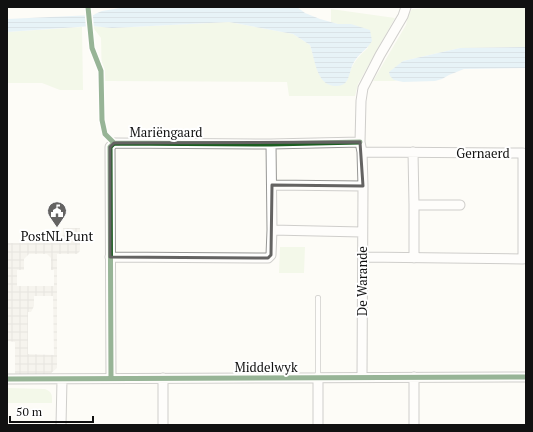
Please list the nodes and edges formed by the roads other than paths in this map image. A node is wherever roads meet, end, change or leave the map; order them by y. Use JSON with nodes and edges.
{"nodes":[{"id":1,"x":406,"y":7,"type":"edge"},
{"id":2,"x":360,"y":142,"type":"junction"},
{"id":3,"x":272,"y":144,"type":"junction"},
{"id":4,"x":362,"y":152,"type":"junction"},
{"id":5,"x":413,"y":152,"type":"junction"},
{"id":6,"x":272,"y":185,"type":"junction"},
{"id":7,"x":363,"y":186,"type":"junction"},
{"id":8,"x":414,"y":205,"type":"junction"},
{"id":9,"x":460,"y":205,"type":"dead end"},
{"id":10,"x":272,"y":230,"type":"junction"},
{"id":11,"x":362,"y":232,"type":"junction"},
{"id":12,"x":525,"y":232,"type":"edge"},
{"id":13,"x":110,"y":257,"type":"junction"},
{"id":14,"x":363,"y":257,"type":"junction"},
{"id":15,"x":414,"y":258,"type":"junction"},
{"id":16,"x":318,"y":298,"type":"dead end"},
{"id":17,"x":318,"y":377,"type":"junction"},
{"id":18,"x":362,"y":377,"type":"junction"},
{"id":19,"x":414,"y":377,"type":"junction"},
{"id":20,"x":526,"y":377,"type":"edge"},
{"id":21,"x":111,"y":378,"type":"junction"},
{"id":22,"x":163,"y":378,"type":"junction"},
{"id":23,"x":7,"y":379,"type":"edge"},
{"id":24,"x":62,"y":380,"type":"junction"},
{"id":25,"x":61,"y":425,"type":"edge"},
{"id":26,"x":163,"y":425,"type":"edge"},
{"id":27,"x":318,"y":425,"type":"edge"},
{"id":28,"x":414,"y":425,"type":"edge"}],
"edges":[{"from":1,"to":2,"type":"street","name":"De Warande"},
{"from":2,"to":3,"type":"street","name":"Mariëngaard"},
{"from":2,"to":4,"type":"street","name":"De Warande"},
{"from":3,"to":6,"type":"street"},
{"from":3,"to":13,"type":"street","name":"Mariëngaard"},
{"from":4,"to":5,"type":"street","name":"Gernaerd"},
{"from":4,"to":7,"type":"street","name":"De Warande"},
{"from":5,"to":8,"type":"street"},
{"from":5,"to":12,"type":"street","name":"Gernaerd"},
{"from":6,"to":7,"type":"street"},
{"from":6,"to":10,"type":"street"},
{"from":7,"to":11,"type":"street","name":"De Warande"},
{"from":8,"to":9,"type":"street"},
{"from":8,"to":15,"type":"street"},
{"from":10,"to":11,"type":"street"},
{"from":10,"to":13,"type":"street"},
{"from":11,"to":14,"type":"street","name":"De Warande"},
{"from":12,"to":15,"type":"street","name":"Gernaerd"},
{"from":13,"to":21,"type":"street","name":"Mariëngaard"},
{"from":14,"to":15,"type":"street","name":"Gernaerd"},
{"from":14,"to":18,"type":"street","name":"De Warande"},
{"from":16,"to":17,"type":"lane"},
{"from":17,"to":18,"type":"street","name":"Middelwyk"},
{"from":17,"to":22,"type":"street","name":"Middelwyk"},
{"from":17,"to":27,"type":"street"},
{"from":18,"to":19,"type":"street","name":"Middelwyk"},
{"from":19,"to":20,"type":"street","name":"Middelwyk"},
{"from":19,"to":28,"type":"street"},
{"from":21,"to":22,"type":"street","name":"Middelwyk"},
{"from":21,"to":24,"type":"street","name":"Middelwyk"},
{"from":22,"to":26,"type":"street"},
{"from":23,"to":24,"type":"street","name":"Middelwyk"},
{"from":24,"to":25,"type":"street"}]}
